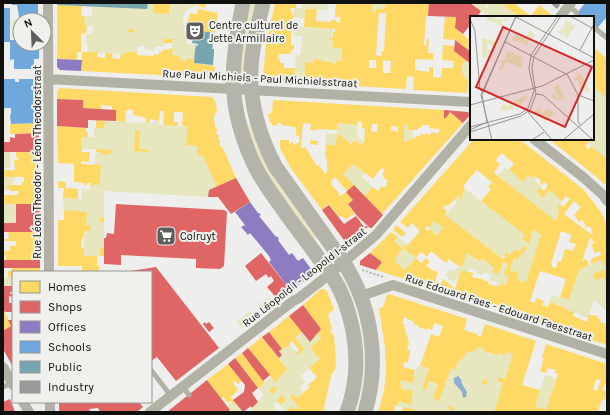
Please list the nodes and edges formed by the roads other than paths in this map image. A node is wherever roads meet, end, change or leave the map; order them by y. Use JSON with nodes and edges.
{"nodes":[{"id":1,"x":48,"y":3,"type":"edge"},
{"id":2,"x":243,"y":3,"type":"edge"},
{"id":3,"x":263,"y":3,"type":"edge"},
{"id":4,"x":570,"y":4,"type":"edge"},
{"id":5,"x":578,"y":13,"type":"dead end"},
{"id":6,"x":561,"y":16,"type":"edge"},
{"id":7,"x":596,"y":29,"type":"dead end"},
{"id":8,"x":607,"y":38,"type":"edge"},
{"id":9,"x":48,"y":79,"type":"junction"},
{"id":10,"x":233,"y":89,"type":"junction"},
{"id":11,"x":251,"y":90,"type":"junction"},
{"id":12,"x":470,"y":102,"type":"edge"},
{"id":13,"x":470,"y":126,"type":"edge"},
{"id":14,"x":535,"y":140,"type":"edge"},
{"id":15,"x":607,"y":200,"type":"edge"},
{"id":16,"x":344,"y":263,"type":"junction"},
{"id":17,"x":49,"y":271,"type":"edge"},
{"id":18,"x":330,"y":274,"type":"junction"},
{"id":19,"x":361,"y":296,"type":"junction"},
{"id":20,"x":607,"y":354,"type":"edge"},
{"id":21,"x":3,"y":367,"type":"edge"},
{"id":22,"x":152,"y":371,"type":"edge"},
{"id":23,"x":9,"y":385,"type":"edge"},
{"id":24,"x":171,"y":396,"type":"junction"},
{"id":25,"x":24,"y":403,"type":"edge"},
{"id":26,"x":28,"y":412,"type":"edge"},
{"id":27,"x":150,"y":412,"type":"edge"},
{"id":28,"x":347,"y":412,"type":"edge"},
{"id":29,"x":365,"y":412,"type":"edge"}],
"edges":[{"from":1,"to":9,"type":"street","name":"Rue Léon Theodor - Léon Theodorstraat"},
{"from":2,"to":10,"type":"main road"},
{"from":3,"to":11,"type":"main road"},
{"from":4,"to":5,"type":"lane"},
{"from":4,"to":6,"type":"street"},
{"from":7,"to":8,"type":"lane"},
{"from":9,"to":10,"type":"street","name":"Rue Paul Michiels - Paul Michielsstraat"},
{"from":9,"to":17,"type":"street","name":"Rue Léon Theodor - Léon Theodorstraat"},
{"from":10,"to":11,"type":"street","name":"Rue Paul Michiels - Paul Michielsstraat"},
{"from":10,"to":18,"type":"main road"},
{"from":11,"to":12,"type":"street","name":"Rue Paul Michiels - Paul Michielsstraat"},
{"from":11,"to":16,"type":"main road"},
{"from":13,"to":16,"type":"street","name":"Rue Léopold I - Leopold I-straat"},
{"from":14,"to":15,"type":"street"},
{"from":16,"to":18,"type":"street","name":"Rue Léopold I - Leopold I-straat"},
{"from":16,"to":19,"type":"main road"},
{"from":18,"to":24,"type":"street","name":"Rue Léopold I - Leopold I-straat"},
{"from":18,"to":28,"type":"main road"},
{"from":19,"to":20,"type":"street","name":"Rue Edouard Faes - Edouard Faesstraat"},
{"from":19,"to":29,"type":"main road"},
{"from":21,"to":23,"type":"street"},
{"from":22,"to":24,"type":"lane"},
{"from":24,"to":27,"type":"street","name":"Rue Léopold I - Leopold I-straat"},
{"from":25,"to":26,"type":"street"}]}
